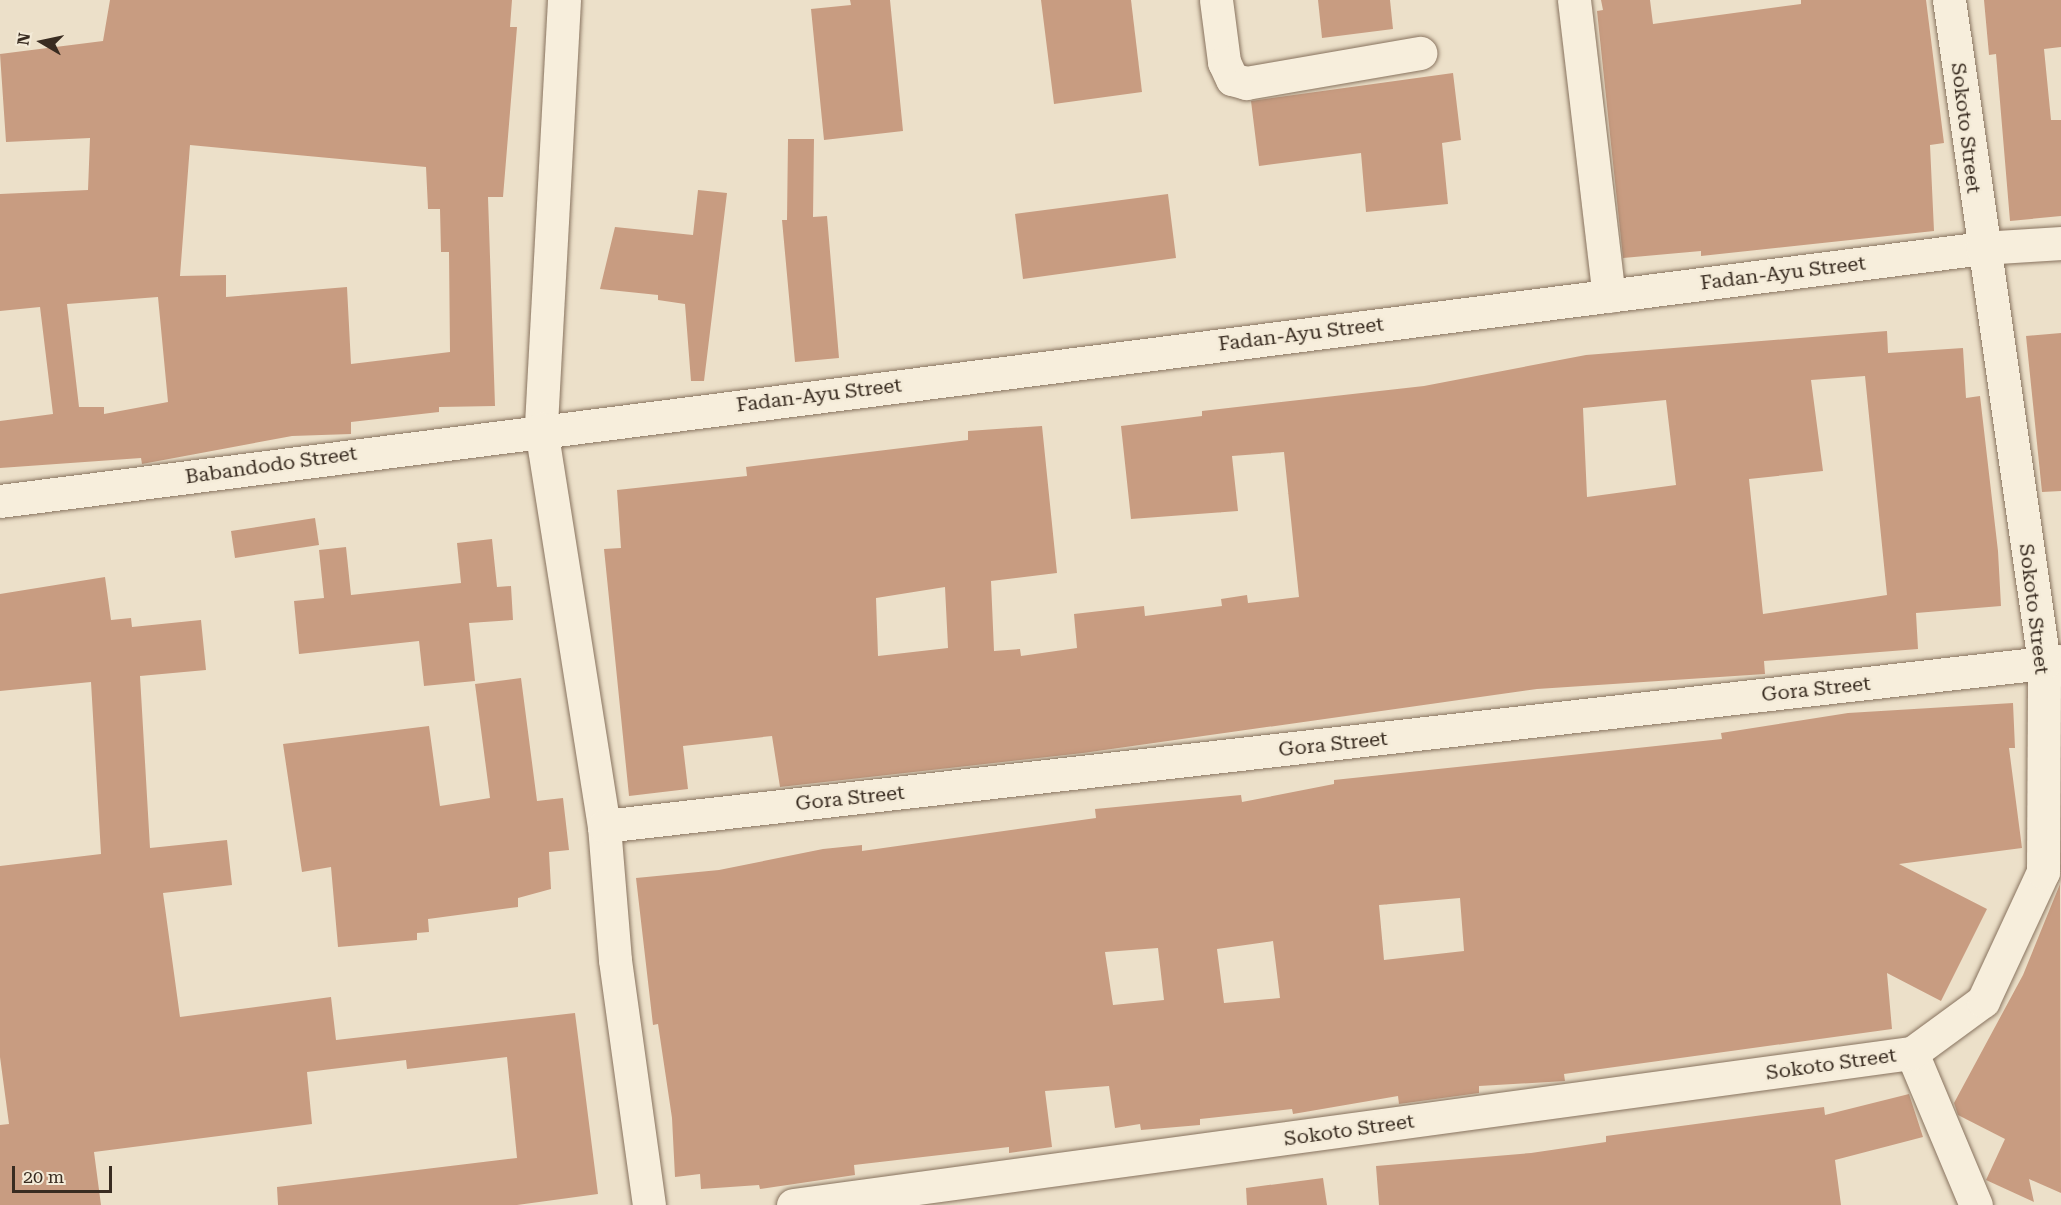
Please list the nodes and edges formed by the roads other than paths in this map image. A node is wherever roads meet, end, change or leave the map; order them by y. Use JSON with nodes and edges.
{"nodes":[{"id":1,"x":564,"y":0,"type":"edge"},
{"id":2,"x":1216,"y":0,"type":"edge"},
{"id":3,"x":1574,"y":0,"type":"edge"},
{"id":4,"x":1949,"y":0,"type":"edge"},
{"id":5,"x":1420,"y":53,"type":"dead end"},
{"id":6,"x":2061,"y":243,"type":"edge"},
{"id":7,"x":1982,"y":248,"type":"junction"},
{"id":8,"x":1609,"y":296,"type":"junction"},
{"id":9,"x":541,"y":429,"type":"junction"},
{"id":10,"x":0,"y":501,"type":"edge"},
{"id":11,"x":2052,"y":662,"type":"edge"},
{"id":12,"x":604,"y":826,"type":"junction"},
{"id":13,"x":1912,"y":1053,"type":"junction"},
{"id":14,"x":649,"y":1205,"type":"edge"},
{"id":15,"x":793,"y":1205,"type":"edge"},
{"id":16,"x":1976,"y":1205,"type":"edge"}],
"edges":[{"from":1,"to":9,"type":"street"},
{"from":2,"to":5,"type":"street"},
{"from":3,"to":8,"type":"street"},
{"from":4,"to":7,"type":"street","name":"Sokoto Street"},
{"from":6,"to":7,"type":"street","name":"Fadan-Ayu Street"},
{"from":7,"to":8,"type":"street","name":"Fadan-Ayu Street"},
{"from":7,"to":11,"type":"street","name":"Sokoto Street"},
{"from":8,"to":9,"type":"street","name":"Fadan-Ayu Street"},
{"from":9,"to":10,"type":"street","name":"Babandodo Street"},
{"from":9,"to":12,"type":"street"},
{"from":11,"to":12,"type":"street","name":"Gora Street"},
{"from":11,"to":13,"type":"street","name":"Sokoto Street"},
{"from":12,"to":14,"type":"street"},
{"from":13,"to":15,"type":"street","name":"Sokoto Street"},
{"from":13,"to":16,"type":"street"}]}
